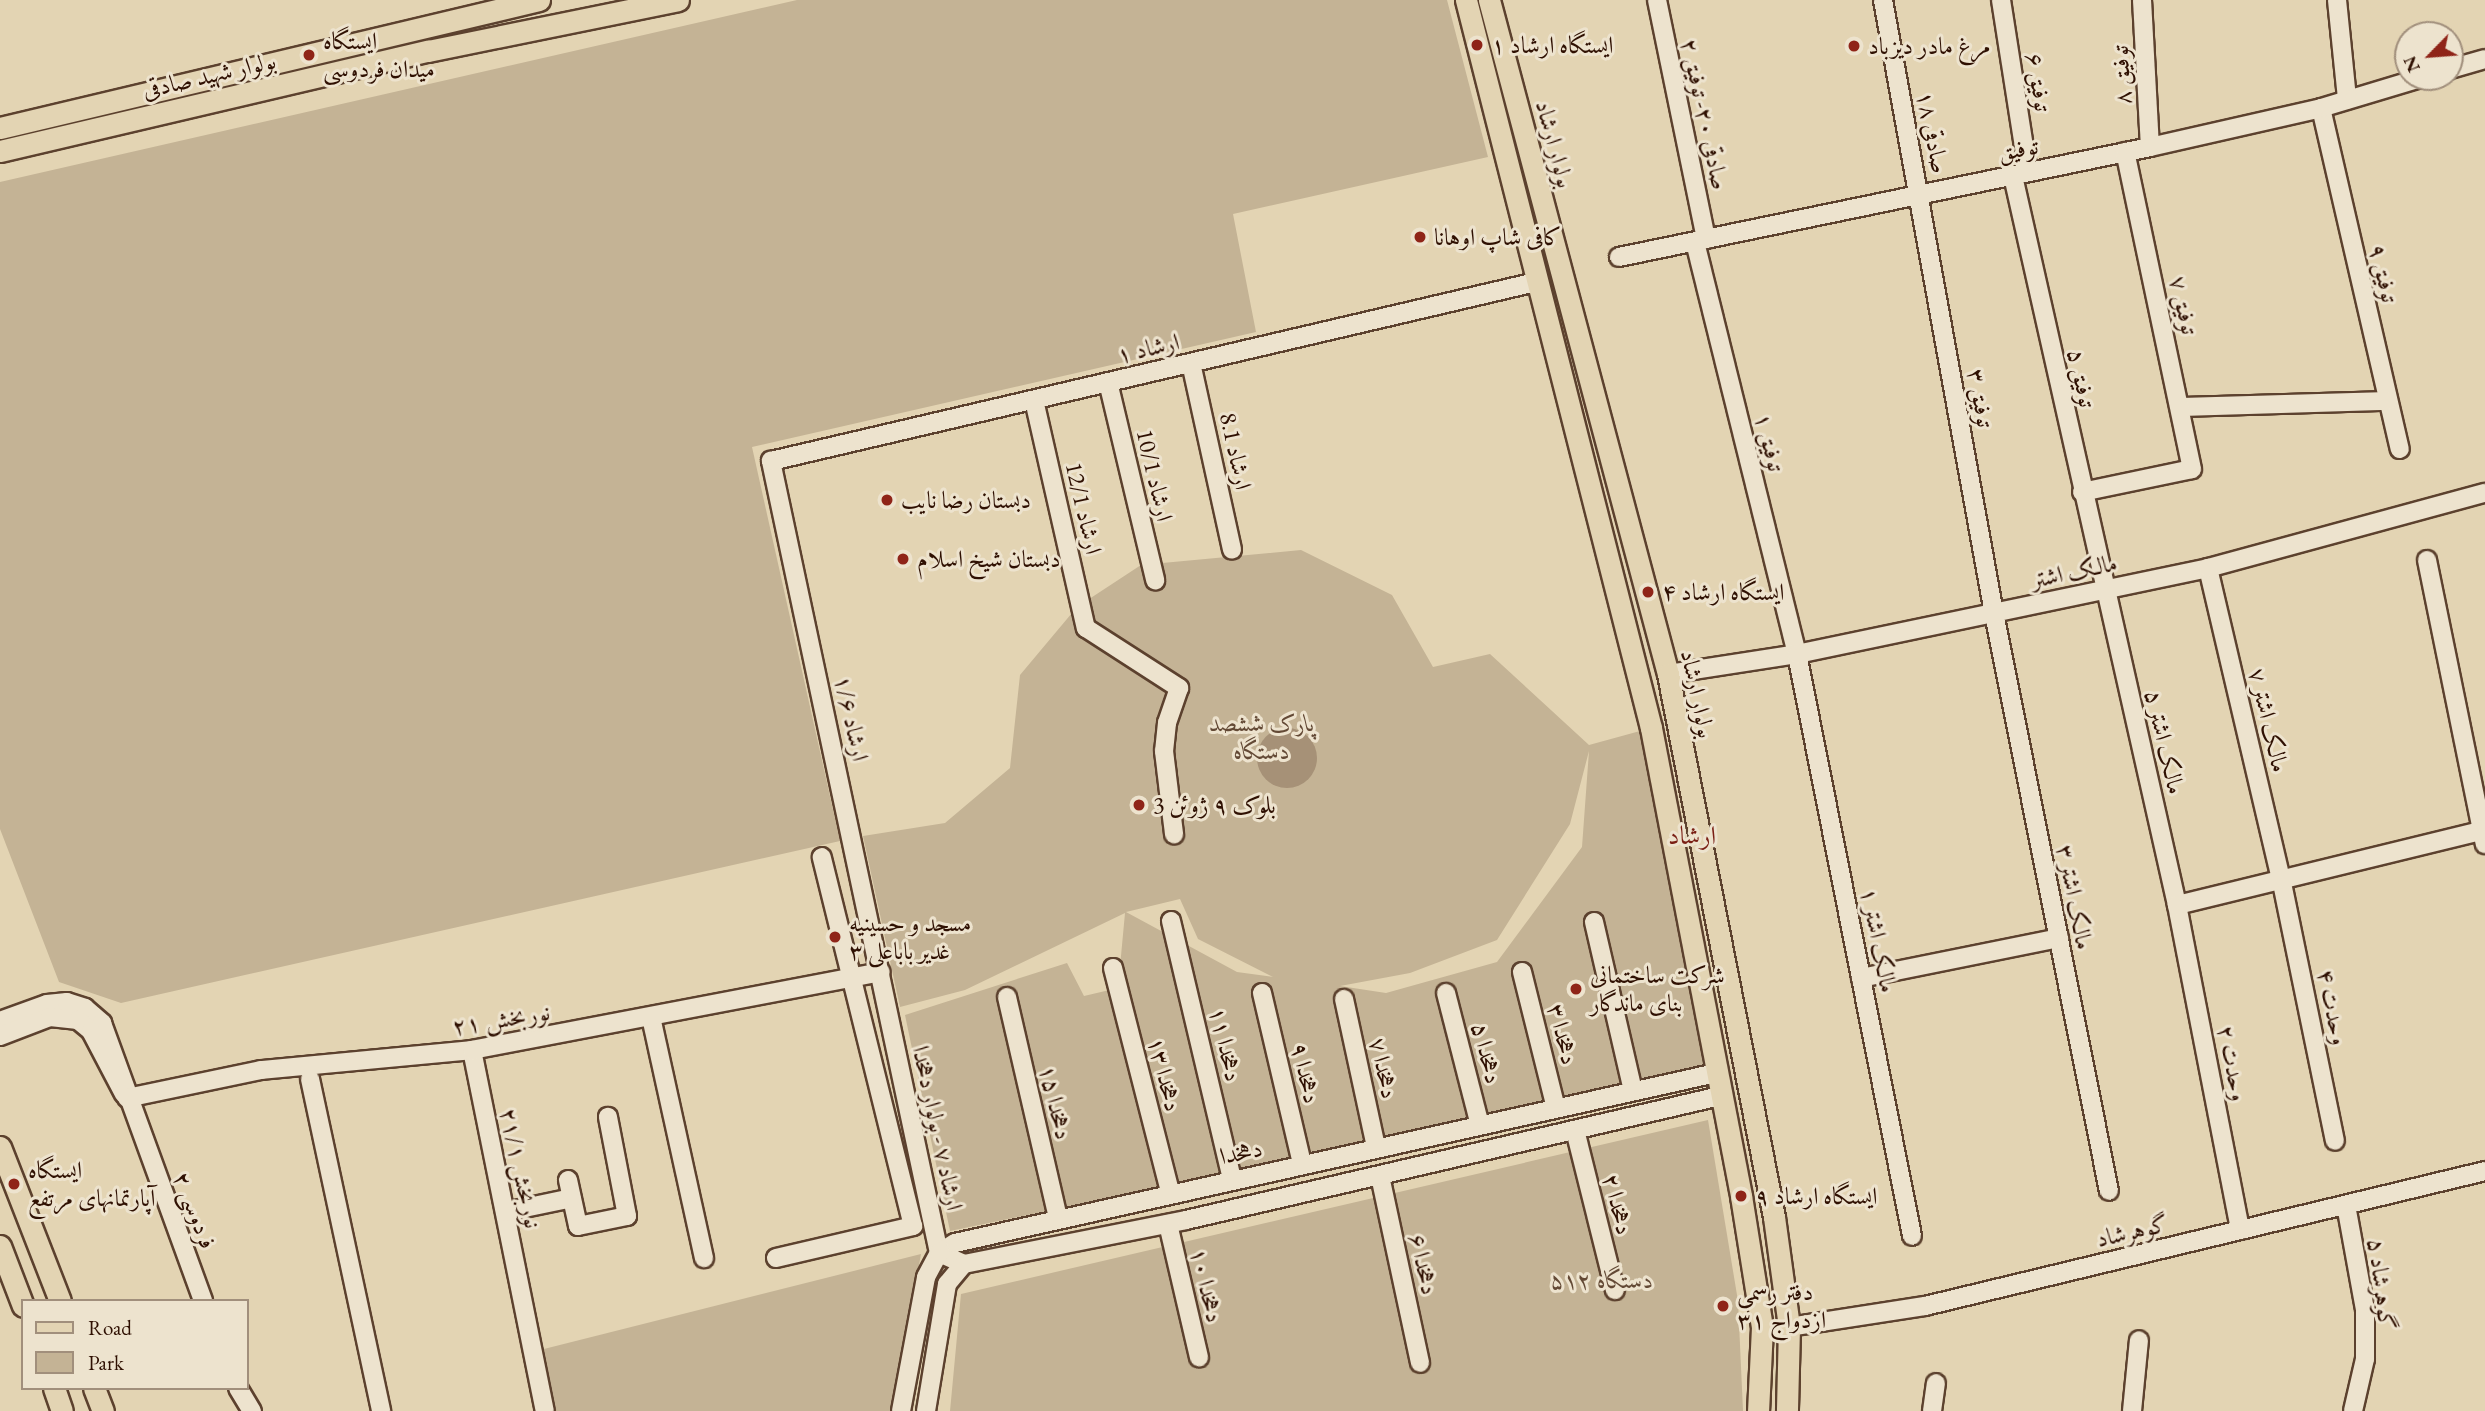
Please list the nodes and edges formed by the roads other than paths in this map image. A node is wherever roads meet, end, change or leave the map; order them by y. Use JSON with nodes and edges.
{"nodes":[{"id":1,"x":539,"y":0,"type":"edge"},
{"id":2,"x":678,"y":0,"type":"edge"},
{"id":3,"x":1466,"y":0,"type":"edge"},
{"id":4,"x":1489,"y":0,"type":"edge"},
{"id":5,"x":1657,"y":0,"type":"edge"},
{"id":6,"x":1883,"y":0,"type":"edge"},
{"id":7,"x":2001,"y":0,"type":"edge"},
{"id":8,"x":2142,"y":0,"type":"edge"},
{"id":9,"x":2337,"y":0,"type":"edge"},
{"id":10,"x":651,"y":4,"type":"edge"},
{"id":11,"x":2485,"y":59,"type":"edge"},
{"id":12,"x":2464,"y":65,"type":"edge"},
{"id":13,"x":2394,"y":86,"type":"edge"},
{"id":14,"x":2347,"y":99,"type":"junction"},
{"id":15,"x":2320,"y":108,"type":"junction"},
{"id":16,"x":0,"y":128,"type":"edge"},
{"id":17,"x":2150,"y":147,"type":"junction"},
{"id":18,"x":0,"y":151,"type":"edge"},
{"id":19,"x":2125,"y":152,"type":"junction"},
{"id":20,"x":2020,"y":174,"type":"junction"},
{"id":21,"x":1920,"y":192,"type":"junction"},
{"id":22,"x":1700,"y":240,"type":"junction"},
{"id":23,"x":1619,"y":257,"type":"dead end"},
{"id":24,"x":1536,"y":282,"type":"junction"},
{"id":25,"x":1191,"y":363,"type":"junction"},
{"id":26,"x":1108,"y":382,"type":"junction"},
{"id":27,"x":1034,"y":400,"type":"junction"},
{"id":28,"x":2388,"y":401,"type":"junction"},
{"id":29,"x":2182,"y":407,"type":"junction"},
{"id":30,"x":2400,"y":449,"type":"dead end"},
{"id":31,"x":771,"y":461,"type":"joint"},
{"id":32,"x":2082,"y":492,"type":"junction"},
{"id":33,"x":2485,"y":493,"type":"edge"},
{"id":34,"x":1232,"y":550,"type":"dead end"},
{"id":35,"x":2427,"y":560,"type":"dead end"},
{"id":36,"x":2208,"y":568,"type":"junction"},
{"id":37,"x":1155,"y":580,"type":"dead end"},
{"id":38,"x":2105,"y":590,"type":"junction"},
{"id":39,"x":1994,"y":613,"type":"junction"},
{"id":40,"x":1797,"y":654,"type":"junction"},
{"id":41,"x":1668,"y":674,"type":"junction"},
{"id":42,"x":1174,"y":834,"type":"dead end"},
{"id":43,"x":2484,"y":835,"type":"edge"},
{"id":44,"x":822,"y":857,"type":"dead end"},
{"id":45,"x":2282,"y":883,"type":"junction"},
{"id":46,"x":1710,"y":891,"type":"junction"},
{"id":47,"x":1681,"y":894,"type":"junction"},
{"id":48,"x":2177,"y":905,"type":"junction"},
{"id":49,"x":1171,"y":921,"type":"dead end"},
{"id":50,"x":1594,"y":922,"type":"dead end"},
{"id":51,"x":2059,"y":938,"type":"junction"},
{"id":52,"x":1113,"y":968,"type":"dead end"},
{"id":53,"x":1522,"y":972,"type":"dead end"},
{"id":54,"x":852,"y":978,"type":"junction"},
{"id":55,"x":1861,"y":978,"type":"junction"},
{"id":56,"x":882,"y":979,"type":"junction"},
{"id":57,"x":1262,"y":993,"type":"dead end"},
{"id":58,"x":1446,"y":993,"type":"dead end"},
{"id":59,"x":1007,"y":997,"type":"dead end"},
{"id":60,"x":1344,"y":999,"type":"dead end"},
{"id":61,"x":651,"y":1017,"type":"junction"},
{"id":62,"x":0,"y":1021,"type":"edge"},
{"id":63,"x":0,"y":1036,"type":"edge"},
{"id":64,"x":472,"y":1050,"type":"junction"},
{"id":65,"x":1716,"y":1073,"type":"junction"},
{"id":66,"x":310,"y":1079,"type":"dead end"},
{"id":67,"x":1633,"y":1091,"type":"junction"},
{"id":68,"x":1720,"y":1096,"type":"junction"},
{"id":69,"x":127,"y":1098,"type":"junction"},
{"id":70,"x":1556,"y":1108,"type":"junction"},
{"id":71,"x":608,"y":1117,"type":"dead end"},
{"id":72,"x":1480,"y":1125,"type":"junction"},
{"id":73,"x":1575,"y":1130,"type":"junction"},
{"id":74,"x":2335,"y":1141,"type":"dead end"},
{"id":75,"x":0,"y":1147,"type":"edge"},
{"id":76,"x":1376,"y":1147,"type":"junction"},
{"id":77,"x":1301,"y":1164,"type":"junction"},
{"id":78,"x":2485,"y":1171,"type":"edge"},
{"id":79,"x":1380,"y":1176,"type":"junction"},
{"id":80,"x":1232,"y":1179,"type":"junction"},
{"id":81,"x":568,"y":1180,"type":"dead end"},
{"id":82,"x":2109,"y":1191,"type":"dead end"},
{"id":83,"x":1170,"y":1192,"type":"junction"},
{"id":84,"x":572,"y":1198,"type":"junction"},
{"id":85,"x":2346,"y":1205,"type":"junction"},
{"id":86,"x":505,"y":1212,"type":"junction"},
{"id":87,"x":1058,"y":1218,"type":"junction"},
{"id":88,"x":1168,"y":1224,"type":"junction"},
{"id":89,"x":2240,"y":1230,"type":"junction"},
{"id":90,"x":1912,"y":1236,"type":"dead end"},
{"id":91,"x":0,"y":1246,"type":"edge"},
{"id":92,"x":939,"y":1253,"type":"junction"},
{"id":93,"x":704,"y":1258,"type":"dead end"},
{"id":94,"x":776,"y":1258,"type":"dead end"},
{"id":95,"x":964,"y":1264,"type":"junction"},
{"id":96,"x":1615,"y":1290,"type":"dead end"},
{"id":97,"x":59,"y":1299,"type":"edge"},
{"id":98,"x":202,"y":1299,"type":"edge"},
{"id":99,"x":21,"y":1301,"type":"edge"},
{"id":100,"x":1789,"y":1327,"type":"junction"},
{"id":101,"x":2139,"y":1340,"type":"dead end"},
{"id":102,"x":1199,"y":1357,"type":"dead end"},
{"id":103,"x":1420,"y":1363,"type":"dead end"},
{"id":104,"x":1936,"y":1383,"type":"dead end"},
{"id":105,"x":55,"y":1390,"type":"edge"},
{"id":106,"x":95,"y":1390,"type":"edge"},
{"id":107,"x":239,"y":1390,"type":"edge"},
{"id":108,"x":62,"y":1411,"type":"edge"},
{"id":109,"x":103,"y":1411,"type":"edge"},
{"id":110,"x":253,"y":1411,"type":"edge"},
{"id":111,"x":381,"y":1411,"type":"edge"},
{"id":112,"x":545,"y":1411,"type":"edge"},
{"id":113,"x":901,"y":1411,"type":"edge"},
{"id":114,"x":926,"y":1411,"type":"edge"},
{"id":115,"x":1758,"y":1411,"type":"edge"},
{"id":116,"x":1787,"y":1411,"type":"edge"},
{"id":117,"x":1932,"y":1411,"type":"edge"},
{"id":118,"x":2132,"y":1411,"type":"edge"},
{"id":119,"x":2353,"y":1411,"type":"edge"}],
"edges":[{"from":1,"to":16,"type":"main road","name":"بولوار شهید صادقی"},
{"from":2,"to":10,"type":"main road","name":"بولوار شهید صادقی"},
{"from":3,"to":24,"type":"main road","name":"بولوار ارشاد"},
{"from":4,"to":41,"type":"main road","name":"بولوار ارشاد"},
{"from":5,"to":22,"type":"street","name":"صادقی ۲۰- توفیق ۲"},
{"from":6,"to":21,"type":"street","name":"صادقی ۱۸"},
{"from":7,"to":20,"type":"street","name":"توفیق ۶"},
{"from":8,"to":17,"type":"street","name":"توفیق ۸"},
{"from":9,"to":14,"type":"street"},
{"from":10,"to":18,"type":"main road","name":"بولوار شهید صادقی"},
{"from":11,"to":12,"type":"street"},
{"from":13,"to":14,"type":"street","name":"توفیق"},
{"from":14,"to":15,"type":"street","name":"توفیق"},
{"from":15,"to":17,"type":"street","name":"توفیق"},
{"from":15,"to":28,"type":"street","name":"توفیق ۹"},
{"from":17,"to":19,"type":"street","name":"توفیق"},
{"from":19,"to":20,"type":"street","name":"توفیق"},
{"from":19,"to":29,"type":"street","name":"توفیق ۷"},
{"from":20,"to":21,"type":"street","name":"توفیق"},
{"from":20,"to":32,"type":"street","name":"توفیق ۵"},
{"from":21,"to":22,"type":"street","name":"توفیق"},
{"from":21,"to":39,"type":"street","name":"توفیق ۳"},
{"from":22,"to":23,"type":"street","name":"توفیق"},
{"from":22,"to":40,"type":"street","name":"توفیق ۱"},
{"from":24,"to":25,"type":"street","name":"ارشاد ۱"},
{"from":24,"to":47,"type":"main road","name":"بولوار ارشاد"},
{"from":25,"to":26,"type":"street","name":"ارشاد ۱"},
{"from":25,"to":34,"type":"street","name":"ارشاد 8.1"},
{"from":26,"to":27,"type":"street","name":"ارشاد ۱"},
{"from":26,"to":37,"type":"street","name":"ارشاد 10/1"},
{"from":27,"to":31,"type":"street","name":"ارشاد ۱"},
{"from":27,"to":42,"type":"street","name":"ارشاد 12/1"},
{"from":28,"to":29,"type":"street"},
{"from":28,"to":30,"type":"street","name":"توفیق ۹"},
{"from":29,"to":32,"type":"street","name":"توفیق ۷"},
{"from":31,"to":56,"type":"street","name":"ارشاد ۱/۶"},
{"from":32,"to":38,"type":"street","name":"توفیق ۵"},
{"from":33,"to":36,"type":"street","name":"مالک اشتر"},
{"from":35,"to":43,"type":"street"},
{"from":36,"to":38,"type":"street","name":"مالک اشتر"},
{"from":36,"to":45,"type":"street","name":"مالک اشتر ۷"},
{"from":38,"to":39,"type":"street","name":"مالک اشتر"},
{"from":38,"to":48,"type":"street","name":"مالک اشتر ۵"},
{"from":39,"to":40,"type":"street","name":"مالک اشتر"},
{"from":39,"to":51,"type":"street","name":"مالک اشتر ۳"},
{"from":40,"to":41,"type":"street","name":"مالک اشتر"},
{"from":40,"to":55,"type":"street","name":"مالک اشتر ۱"},
{"from":41,"to":46,"type":"main road","name":"بولوار ارشاد"},
{"from":43,"to":45,"type":"street"},
{"from":44,"to":54,"type":"street"},
{"from":45,"to":48,"type":"street"},
{"from":45,"to":74,"type":"street","name":"وحدت ۴"},
{"from":46,"to":47,"type":"main road"},
{"from":46,"to":100,"type":"main road","name":"بولوار ارشاد"},
{"from":47,"to":65,"type":"main road","name":"بولوار ارشاد"},
{"from":48,"to":89,"type":"street","name":"وحدت ۲"},
{"from":49,"to":80,"type":"street","name":"دهخدا ۱۱"},
{"from":50,"to":67,"type":"street"},
{"from":51,"to":55,"type":"street"},
{"from":51,"to":82,"type":"street","name":"مالک اشتر ۳"},
{"from":52,"to":83,"type":"street","name":"دهخدا ۱۳"},
{"from":53,"to":70,"type":"street","name":"دهخدا ۳"},
{"from":54,"to":56,"type":"street","name":"نوربخش ۲۱"},
{"from":54,"to":61,"type":"street","name":"نوربخش ۲۱"},
{"from":54,"to":94,"type":"street"},
{"from":55,"to":90,"type":"street","name":"مالک اشتر ۱"},
{"from":56,"to":92,"type":"street","name":"ارشاد ۷ - بولوار دهخدا"},
{"from":57,"to":77,"type":"street","name":"دهخدا ۹"},
{"from":58,"to":72,"type":"street","name":"دهخدا ۵"},
{"from":59,"to":87,"type":"street","name":"دهخدا ۱۵"},
{"from":60,"to":76,"type":"street","name":"دهخدا ۷"},
{"from":61,"to":64,"type":"street","name":"نوربخش ۲۱"},
{"from":61,"to":93,"type":"street"},
{"from":62,"to":69,"type":"street","name":"فردوسی ۲"},
{"from":63,"to":69,"type":"street","name":"فردوسی ۲"},
{"from":64,"to":69,"type":"street","name":"نوربخش ۲۱"},
{"from":64,"to":86,"type":"street","name":"نوربخش ۲۱/۱"},
{"from":65,"to":67,"type":"street","name":"دهخدا"},
{"from":65,"to":68,"type":"main road","name":"بولوار ارشاد"},
{"from":66,"to":111,"type":"street"},
{"from":67,"to":70,"type":"street","name":"دهخدا"},
{"from":68,"to":73,"type":"street"},
{"from":68,"to":115,"type":"main road","name":"بولوار ارشاد"},
{"from":69,"to":98,"type":"street","name":"فردوسی ۲"},
{"from":70,"to":72,"type":"street","name":"دهخدا"},
{"from":71,"to":84,"type":"street"},
{"from":72,"to":76,"type":"street","name":"دهخدا"},
{"from":73,"to":79,"type":"street"},
{"from":73,"to":96,"type":"street","name":"دهخدا ۲"},
{"from":75,"to":97,"type":"main road"},
{"from":76,"to":77,"type":"street","name":"دهخدا"},
{"from":77,"to":80,"type":"street","name":"دهخدا"},
{"from":78,"to":85,"type":"street","name":"گوهرشاد"},
{"from":79,"to":88,"type":"street"},
{"from":79,"to":103,"type":"street","name":"دهخدا ۶"},
{"from":80,"to":83,"type":"street","name":"دهخدا"},
{"from":81,"to":84,"type":"street"},
{"from":83,"to":87,"type":"street","name":"دهخدا"},
{"from":84,"to":86,"type":"street"},
{"from":85,"to":89,"type":"street","name":"گوهرشاد"},
{"from":85,"to":119,"type":"street","name":"گوهرشاد ۵"},
{"from":86,"to":112,"type":"street","name":"نوربخش ۲۱/۱"},
{"from":87,"to":92,"type":"street","name":"دهخدا"},
{"from":88,"to":95,"type":"street"},
{"from":88,"to":102,"type":"street","name":"دهخدا ۱۰"},
{"from":89,"to":100,"type":"street","name":"گوهرشاد"},
{"from":91,"to":99,"type":"main road"},
{"from":92,"to":95,"type":"street"},
{"from":92,"to":113,"type":"street"},
{"from":95,"to":114,"type":"street"},
{"from":100,"to":116,"type":"main road","name":"بولوار ارشاد"},
{"from":101,"to":118,"type":"street"},
{"from":104,"to":117,"type":"street"},
{"from":105,"to":108,"type":"main road"},
{"from":106,"to":109,"type":"main road"},
{"from":107,"to":110,"type":"street"}]}
